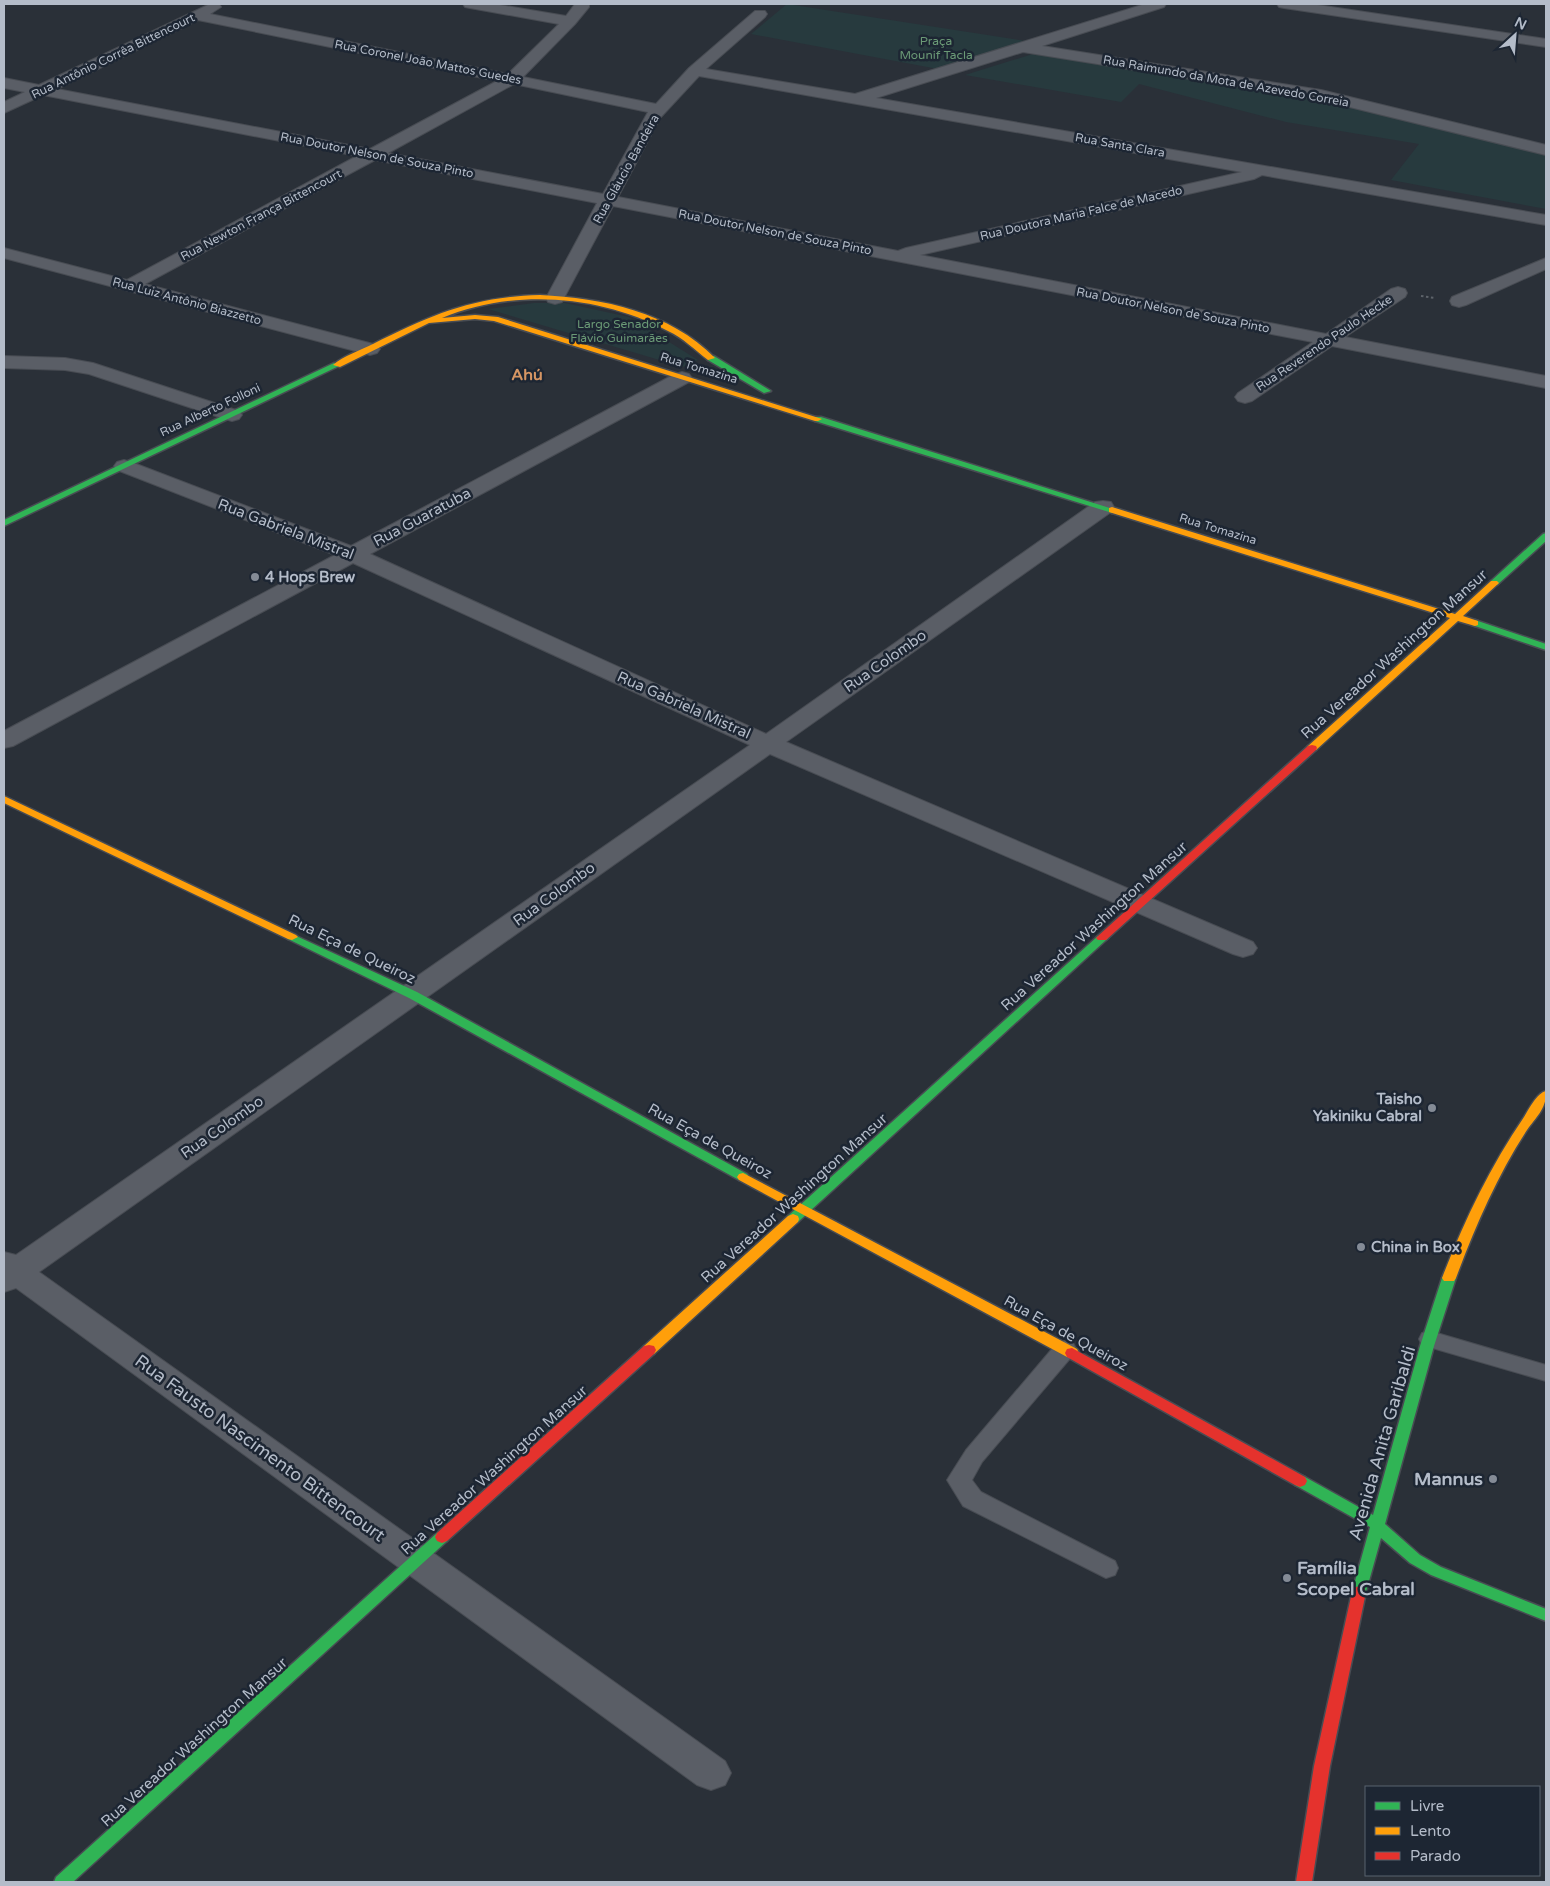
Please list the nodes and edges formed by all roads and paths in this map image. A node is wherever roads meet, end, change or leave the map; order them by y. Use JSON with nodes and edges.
{"nodes":[{"id":1,"x":222,"y":4,"type":"edge"},
{"id":2,"x":470,"y":4,"type":"edge"},
{"id":3,"x":582,"y":4,"type":"edge"},
{"id":4,"x":1159,"y":4,"type":"edge"},
{"id":5,"x":1284,"y":4,"type":"edge"},
{"id":6,"x":760,"y":14,"type":"dead end"},
{"id":7,"x":197,"y":16,"type":"junction"},
{"id":8,"x":570,"y":21,"type":"junction"},
{"id":9,"x":1546,"y":43,"type":"edge"},
{"id":10,"x":1022,"y":47,"type":"junction"},
{"id":11,"x":694,"y":72,"type":"junction"},
{"id":12,"x":512,"y":79,"type":"junction"},
{"id":13,"x":4,"y":83,"type":"edge"},
{"id":14,"x":41,"y":90,"type":"junction"},
{"id":15,"x":856,"y":100,"type":"junction"},
{"id":16,"x":4,"y":108,"type":"edge"},
{"id":17,"x":659,"y":109,"type":"junction"},
{"id":18,"x":1546,"y":150,"type":"edge"},
{"id":19,"x":373,"y":155,"type":"junction"},
{"id":20,"x":1267,"y":171,"type":"junction"},
{"id":21,"x":609,"y":200,"type":"junction"},
{"id":22,"x":1546,"y":220,"type":"edge"},
{"id":23,"x":4,"y":253,"type":"edge"},
{"id":24,"x":895,"y":256,"type":"junction"},
{"id":25,"x":1546,"y":263,"type":"edge"},
{"id":26,"x":129,"y":286,"type":"junction"},
{"id":27,"x":1398,"y":293,"type":"joint"},
{"id":28,"x":555,"y":298,"type":"junction"},
{"id":29,"x":1458,"y":301,"type":"joint"},
{"id":30,"x":429,"y":322,"type":"junction"},
{"id":31,"x":1329,"y":340,"type":"junction"},
{"id":32,"x":370,"y":349,"type":"junction"},
{"id":33,"x":4,"y":362,"type":"edge"},
{"id":34,"x":696,"y":367,"type":"junction"},
{"id":35,"x":1546,"y":382,"type":"edge"},
{"id":36,"x":1245,"y":398,"type":"dead end"},
{"id":37,"x":232,"y":415,"type":"junction"},
{"id":38,"x":881,"y":439,"type":"junction"},
{"id":39,"x":124,"y":466,"type":"junction"},
{"id":40,"x":1103,"y":508,"type":"junction"},
{"id":41,"x":4,"y":523,"type":"edge"},
{"id":42,"x":1546,"y":536,"type":"edge"},
{"id":43,"x":352,"y":554,"type":"junction"},
{"id":44,"x":1456,"y":617,"type":"junction"},
{"id":45,"x":1546,"y":647,"type":"edge"},
{"id":46,"x":4,"y":740,"type":"edge"},
{"id":47,"x":767,"y":743,"type":"junction"},
{"id":48,"x":4,"y":799,"type":"edge"},
{"id":49,"x":1140,"y":904,"type":"junction"},
{"id":50,"x":1242,"y":948,"type":"dead end"},
{"id":51,"x":413,"y":994,"type":"junction"},
{"id":52,"x":1546,"y":1095,"type":"edge"},
{"id":53,"x":803,"y":1210,"type":"junction"},
{"id":54,"x":7,"y":1272,"type":"edge"},
{"id":55,"x":1430,"y":1339,"type":"junction"},
{"id":56,"x":1065,"y":1349,"type":"junction"},
{"id":57,"x":1546,"y":1373,"type":"edge"},
{"id":58,"x":1376,"y":1524,"type":"junction"},
{"id":59,"x":416,"y":1561,"type":"junction"},
{"id":60,"x":1106,"y":1568,"type":"dead end"},
{"id":61,"x":1546,"y":1615,"type":"edge"},
{"id":62,"x":711,"y":1773,"type":"dead end"},
{"id":63,"x":62,"y":1882,"type":"edge"},
{"id":64,"x":1304,"y":1882,"type":"edge"}],
"edges":[{"from":1,"to":7,"type":"street","name":"Rua Antônio Corrêa Bittencourt"},
{"from":2,"to":8,"type":"street"},
{"from":3,"to":8,"type":"street","name":"Rua Newton França Bittencourt"},
{"from":4,"to":10,"type":"street"},
{"from":5,"to":9,"type":"street"},
{"from":6,"to":11,"type":"street","name":"Rua Gláucio Bandeira"},
{"from":7,"to":12,"type":"street","name":"Rua Coronel João Mattos Guedes"},
{"from":7,"to":14,"type":"street","name":"Rua Antônio Corrêa Bittencourt"},
{"from":8,"to":12,"type":"street","name":"Rua Newton França Bittencourt"},
{"from":10,"to":15,"type":"street"},
{"from":10,"to":18,"type":"street","name":"Rua Raimundo da Mota de Azevedo Correia"},
{"from":11,"to":15,"type":"street","name":"Rua Santa Clara"},
{"from":11,"to":17,"type":"street","name":"Rua Gláucio Bandeira"},
{"from":12,"to":17,"type":"street","name":"Rua Coronel João Mattos Guedes"},
{"from":12,"to":19,"type":"street","name":"Rua Newton França Bittencourt"},
{"from":13,"to":14,"type":"street","name":"Rua Doutor Nelson de Souza Pinto"},
{"from":14,"to":16,"type":"street","name":"Rua Antônio Corrêa Bittencourt"},
{"from":14,"to":19,"type":"street","name":"Rua Doutor Nelson de Souza Pinto"},
{"from":15,"to":20,"type":"street","name":"Rua Santa Clara"},
{"from":17,"to":21,"type":"street","name":"Rua Gláucio Bandeira"},
{"from":19,"to":21,"type":"street","name":"Rua Doutor Nelson de Souza Pinto"},
{"from":19,"to":26,"type":"street","name":"Rua Newton França Bittencourt"},
{"from":20,"to":22,"type":"street","name":"Rua Santa Clara"},
{"from":20,"to":24,"type":"street","name":"Rua Doutora Maria Falce de Macedo"},
{"from":21,"to":24,"type":"street","name":"Rua Doutor Nelson de Souza Pinto"},
{"from":21,"to":28,"type":"street","name":"Rua Gláucio Bandeira"},
{"from":23,"to":26,"type":"street","name":"Rua Luiz Antônio Biazzetto"},
{"from":24,"to":31,"type":"street","name":"Rua Doutor Nelson de Souza Pinto"},
{"from":25,"to":29,"type":"street"},
{"from":26,"to":32,"type":"street","name":"Rua Luiz Antônio Biazzetto"},
{"from":27,"to":29,"type":"path","name":"Rua Reverendo Paulo Hecke"},
{"from":27,"to":31,"type":"street","name":"Rua Reverendo Paulo Hecke"},
{"from":28,"to":30,"type":"main road","name":"Rua Tomazina"},
{"from":28,"to":34,"type":"main road","name":"Rua Tomazina"},
{"from":30,"to":32,"type":"main road","name":"Rua Alberto Folloni"},
{"from":30,"to":34,"type":"main road","name":"Rua Tomazina"},
{"from":31,"to":35,"type":"street","name":"Rua Doutor Nelson de Souza Pinto"},
{"from":31,"to":36,"type":"street","name":"Rua Reverendo Paulo Hecke"},
{"from":32,"to":37,"type":"main road","name":"Rua Alberto Folloni"},
{"from":33,"to":37,"type":"street"},
{"from":34,"to":38,"type":"main road","name":"Rua Tomazina"},
{"from":34,"to":38,"type":"main road","name":"Rua Tomazina"},
{"from":34,"to":43,"type":"street","name":"Rua Guaratuba"},
{"from":37,"to":39,"type":"main road","name":"Rua Alberto Folloni"},
{"from":38,"to":40,"type":"main road","name":"Rua Tomazina"},
{"from":39,"to":41,"type":"main road","name":"Rua Alberto Folloni"},
{"from":39,"to":43,"type":"street","name":"Rua Gabriela Mistral"},
{"from":40,"to":44,"type":"main road","name":"Rua Tomazina"},
{"from":40,"to":47,"type":"street","name":"Rua Colombo"},
{"from":42,"to":44,"type":"main road","name":"Rua Vereador Washington Mansur"},
{"from":43,"to":46,"type":"street","name":"Rua Guaratuba"},
{"from":43,"to":47,"type":"street","name":"Rua Gabriela Mistral"},
{"from":44,"to":45,"type":"main road","name":"Rua Tomazina"},
{"from":44,"to":49,"type":"main road","name":"Rua Vereador Washington Mansur"},
{"from":47,"to":49,"type":"street","name":"Rua Gabriela Mistral"},
{"from":47,"to":51,"type":"street","name":"Rua Colombo"},
{"from":48,"to":51,"type":"main road","name":"Rua Eça de Queiroz"},
{"from":49,"to":50,"type":"street","name":"Rua Gabriela Mistral"},
{"from":49,"to":53,"type":"main road","name":"Rua Vereador Washington Mansur"},
{"from":51,"to":53,"type":"main road","name":"Rua Eça de Queiroz"},
{"from":51,"to":54,"type":"street","name":"Rua Colombo"},
{"from":52,"to":55,"type":"main road","name":"Avenida Anita Garibaldi"},
{"from":53,"to":56,"type":"main road","name":"Rua Eça de Queiroz"},
{"from":53,"to":59,"type":"main road","name":"Rua Vereador Washington Mansur"},
{"from":54,"to":59,"type":"street","name":"Rua Fausto Nascimento Bittencourt"},
{"from":55,"to":57,"type":"lane"},
{"from":55,"to":58,"type":"main road","name":"Avenida Anita Garibaldi"},
{"from":56,"to":58,"type":"main road","name":"Rua Eça de Queiroz"},
{"from":56,"to":60,"type":"lane"},
{"from":58,"to":61,"type":"main road","name":"Rua Eça de Queiroz"},
{"from":58,"to":64,"type":"main road","name":"Avenida Anita Garibaldi"},
{"from":59,"to":62,"type":"street","name":"Rua Fausto Nascimento Bittencourt"},
{"from":59,"to":63,"type":"main road","name":"Rua Vereador Washington Mansur"}]}
